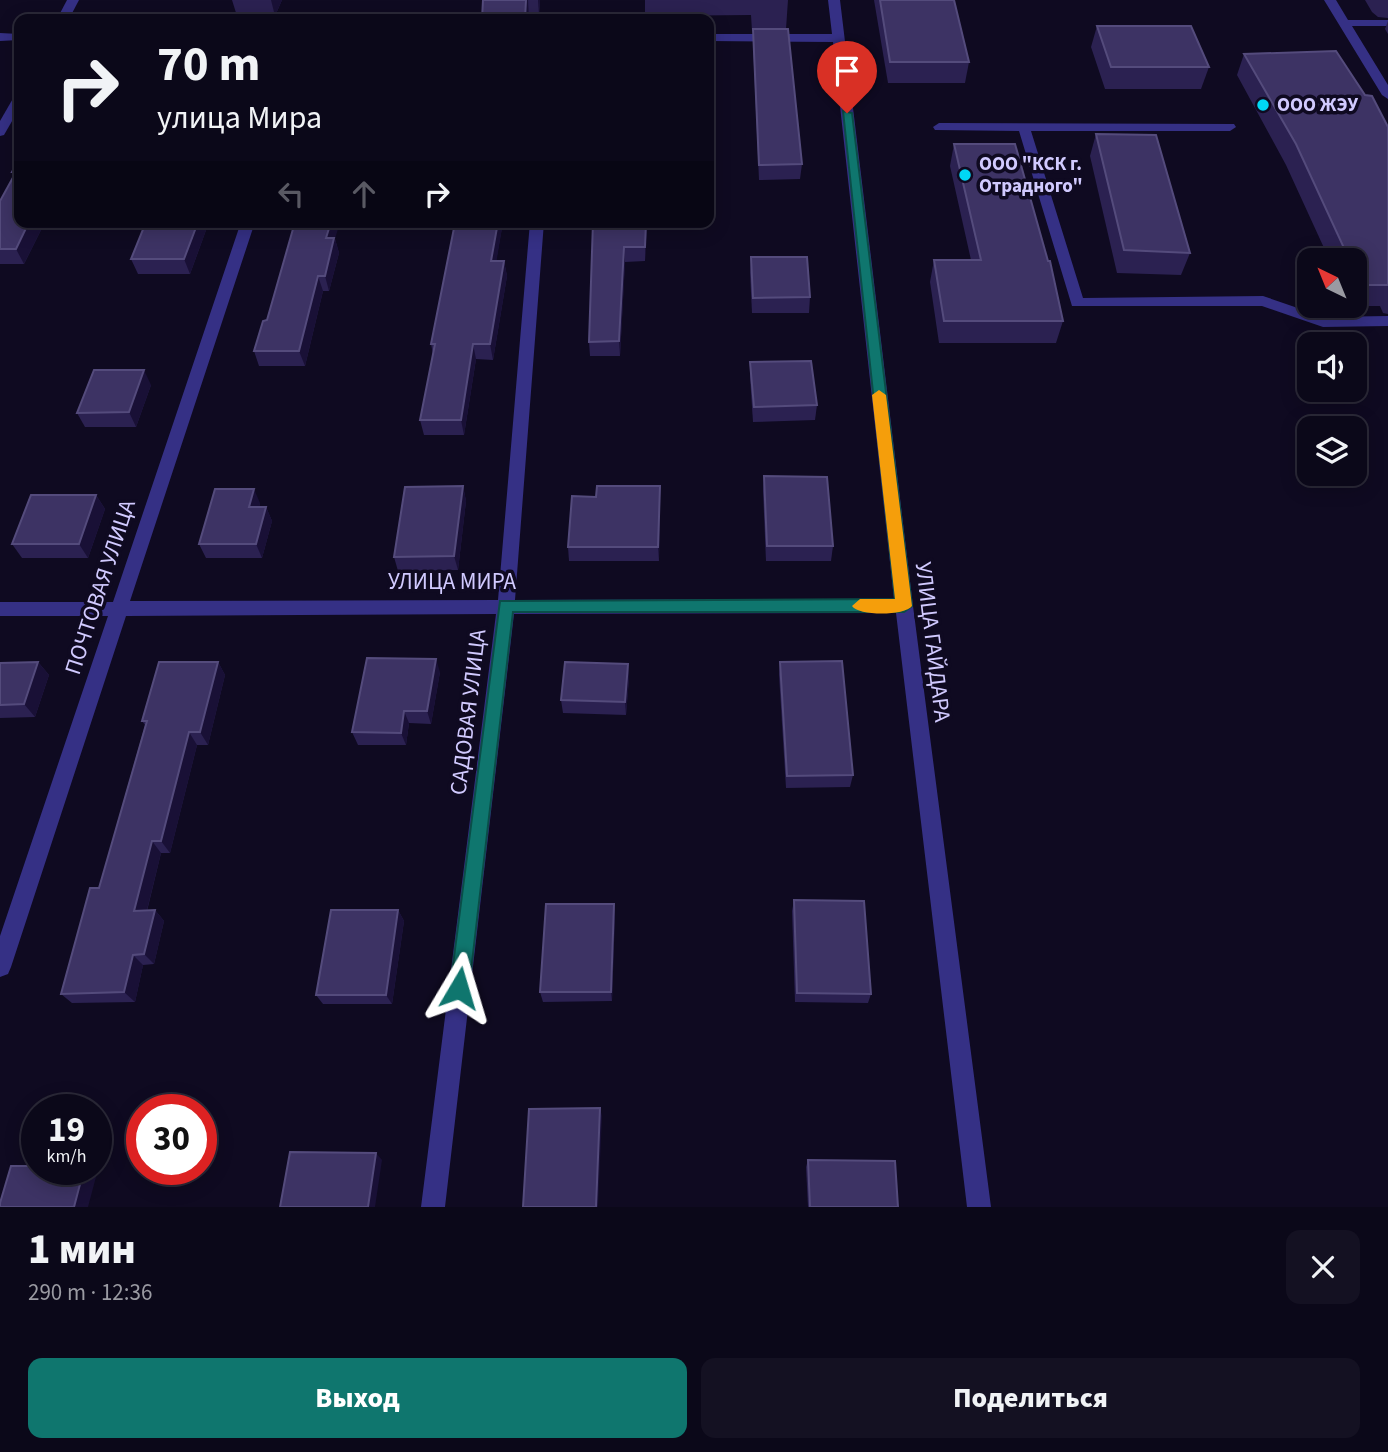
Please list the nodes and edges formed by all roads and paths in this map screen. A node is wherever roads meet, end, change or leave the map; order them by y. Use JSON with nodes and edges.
{"nodes":[{"id":1,"x":834,"y":0,"type":"edge"},
{"id":2,"x":1330,"y":0,"type":"edge"},
{"id":3,"x":1344,"y":23,"type":"junction"},
{"id":4,"x":1388,"y":23,"type":"edge"},
{"id":5,"x":714,"y":38,"type":"edge"},
{"id":6,"x":838,"y":38,"type":"junction"},
{"id":7,"x":1388,"y":95,"type":"edge"},
{"id":8,"x":14,"y":107,"type":"edge"},
{"id":9,"x":939,"y":127,"type":"dead end"},
{"id":10,"x":1024,"y":127,"type":"junction"},
{"id":11,"x":1230,"y":127,"type":"dead end"},
{"id":12,"x":0,"y":132,"type":"edge"},
{"id":13,"x":246,"y":228,"type":"edge"},
{"id":14,"x":537,"y":228,"type":"edge"},
{"id":15,"x":1388,"y":321,"type":"edge"},
{"id":16,"x":506,"y":605,"type":"junction"},
{"id":17,"x":904,"y":606,"type":"junction"},
{"id":18,"x":0,"y":609,"type":"edge"},
{"id":19,"x":118,"y":609,"type":"junction"},
{"id":20,"x":0,"y":967,"type":"edge"},
{"id":21,"x":433,"y":1207,"type":"edge"},
{"id":22,"x":979,"y":1207,"type":"edge"}],
"edges":[{"from":1,"to":6,"type":"street","name":"УЛИЦА ГАЙДАРА"},
{"from":2,"to":3,"type":"street"},
{"from":3,"to":4,"type":"street"},
{"from":3,"to":7,"type":"street"},
{"from":5,"to":6,"type":"street"},
{"from":6,"to":17,"type":"street","name":"УЛИЦА ГАЙДАРА"},
{"from":8,"to":12,"type":"street"},
{"from":9,"to":10,"type":"street"},
{"from":10,"to":11,"type":"street"},
{"from":10,"to":15,"type":"street"},
{"from":13,"to":19,"type":"street","name":"ПОЧТОВАЯ УЛИЦА"},
{"from":14,"to":16,"type":"street","name":"САДОВАЯ УЛИЦА"},
{"from":16,"to":17,"type":"street","name":"УЛИЦА МИРА"},
{"from":16,"to":19,"type":"street","name":"УЛИЦА МИРА"},
{"from":16,"to":21,"type":"street","name":"САДОВАЯ УЛИЦА"},
{"from":17,"to":22,"type":"street","name":"УЛИЦА ГАЙДАРА"},
{"from":18,"to":19,"type":"street","name":"УЛИЦА МИРА"},
{"from":19,"to":20,"type":"street","name":"ПОЧТОВАЯ УЛИЦА"}]}
